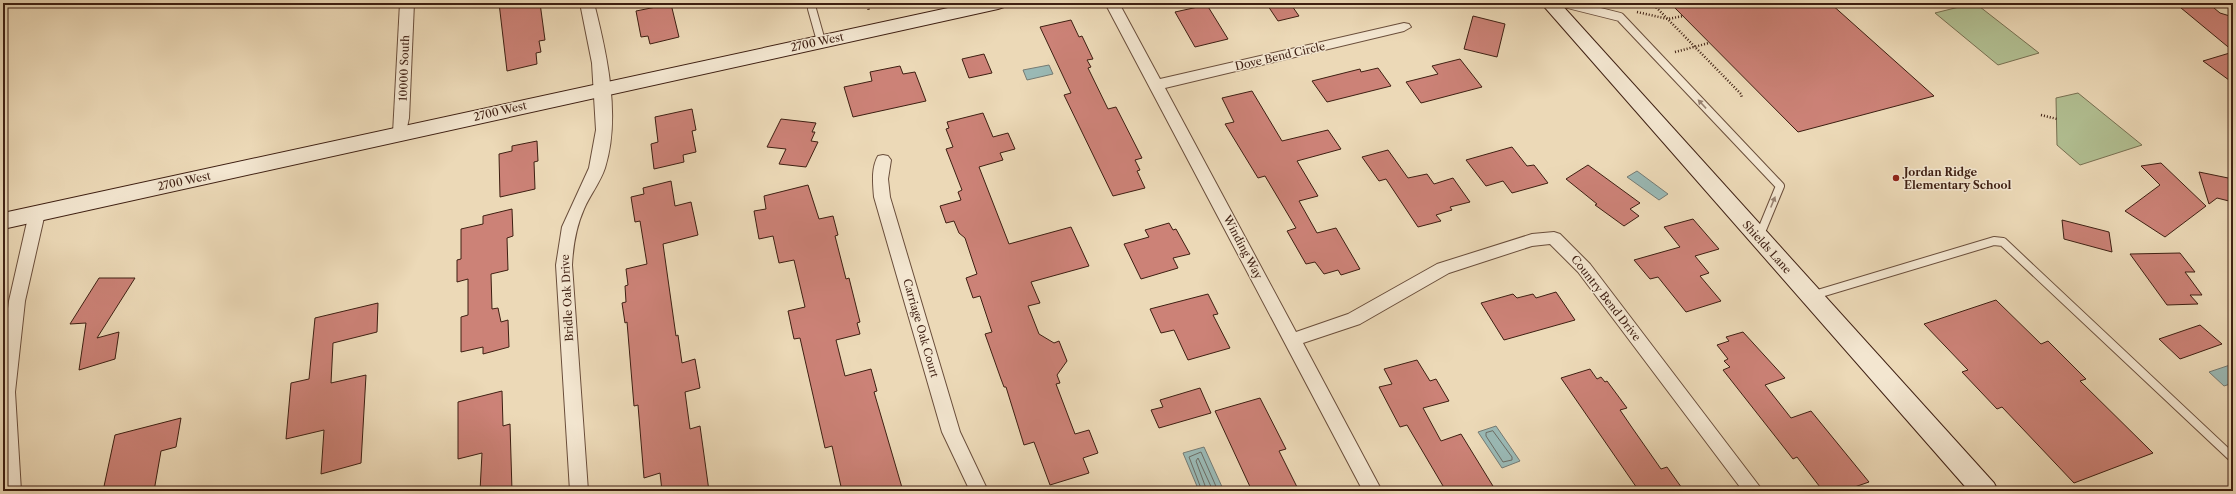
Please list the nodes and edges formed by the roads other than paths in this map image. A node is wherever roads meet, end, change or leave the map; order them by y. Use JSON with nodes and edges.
{"nodes":[{"id":1,"x":407,"y":3,"type":"edge"},
{"id":2,"x":587,"y":3,"type":"edge"},
{"id":3,"x":1112,"y":3,"type":"edge"},
{"id":4,"x":1550,"y":3,"type":"edge"},
{"id":5,"x":1564,"y":3,"type":"edge"},
{"id":6,"x":989,"y":4,"type":"edge"},
{"id":7,"x":812,"y":10,"type":"dead end"},
{"id":8,"x":1404,"y":27,"type":"dead end"},
{"id":9,"x":821,"y":41,"type":"junction"},
{"id":10,"x":1156,"y":85,"type":"junction"},
{"id":11,"x":601,"y":88,"type":"junction"},
{"id":12,"x":400,"y":133,"type":"junction"},
{"id":13,"x":883,"y":160,"type":"dead end"},
{"id":14,"x":37,"y":214,"type":"junction"},
{"id":15,"x":3,"y":221,"type":"edge"},
{"id":16,"x":1759,"y":238,"type":"junction"},
{"id":17,"x":1811,"y":296,"type":"junction"},
{"id":18,"x":1292,"y":340,"type":"junction"},
{"id":19,"x":2233,"y":458,"type":"edge"},
{"id":20,"x":12,"y":491,"type":"edge"},
{"id":21,"x":579,"y":491,"type":"edge"},
{"id":22,"x":979,"y":491,"type":"edge"},
{"id":23,"x":1373,"y":491,"type":"edge"},
{"id":24,"x":1754,"y":491,"type":"edge"},
{"id":25,"x":1985,"y":491,"type":"edge"}],
"edges":[{"from":1,"to":12,"type":"street","name":"10000 South"},
{"from":2,"to":11,"type":"street","name":"Bridle Oak Drive"},
{"from":3,"to":10,"type":"street","name":"Winding Way"},
{"from":4,"to":16,"type":"main road","name":"Shields Lane"},
{"from":16,"to":5,"type":"lane","one_way":true},
{"from":6,"to":9,"type":"main road","name":"2700 West"},
{"from":7,"to":9,"type":"lane"},
{"from":8,"to":10,"type":"street","name":"Dove Bend Circle"},
{"from":9,"to":11,"type":"main road","name":"2700 West"},
{"from":10,"to":18,"type":"street","name":"Winding Way"},
{"from":11,"to":12,"type":"main road","name":"2700 West"},
{"from":11,"to":21,"type":"street","name":"Bridle Oak Drive"},
{"from":12,"to":14,"type":"main road","name":"2700 West"},
{"from":13,"to":22,"type":"street","name":"Carriage Oak Court"},
{"from":14,"to":15,"type":"main road","name":"2700 West"},
{"from":14,"to":20,"type":"street"},
{"from":16,"to":17,"type":"main road","name":"Shields Lane"},
{"from":17,"to":19,"type":"lane"},
{"from":17,"to":25,"type":"main road","name":"Shields Lane"},
{"from":18,"to":23,"type":"street","name":"Winding Way"},
{"from":18,"to":24,"type":"street","name":"Country Bend Drive"}]}
